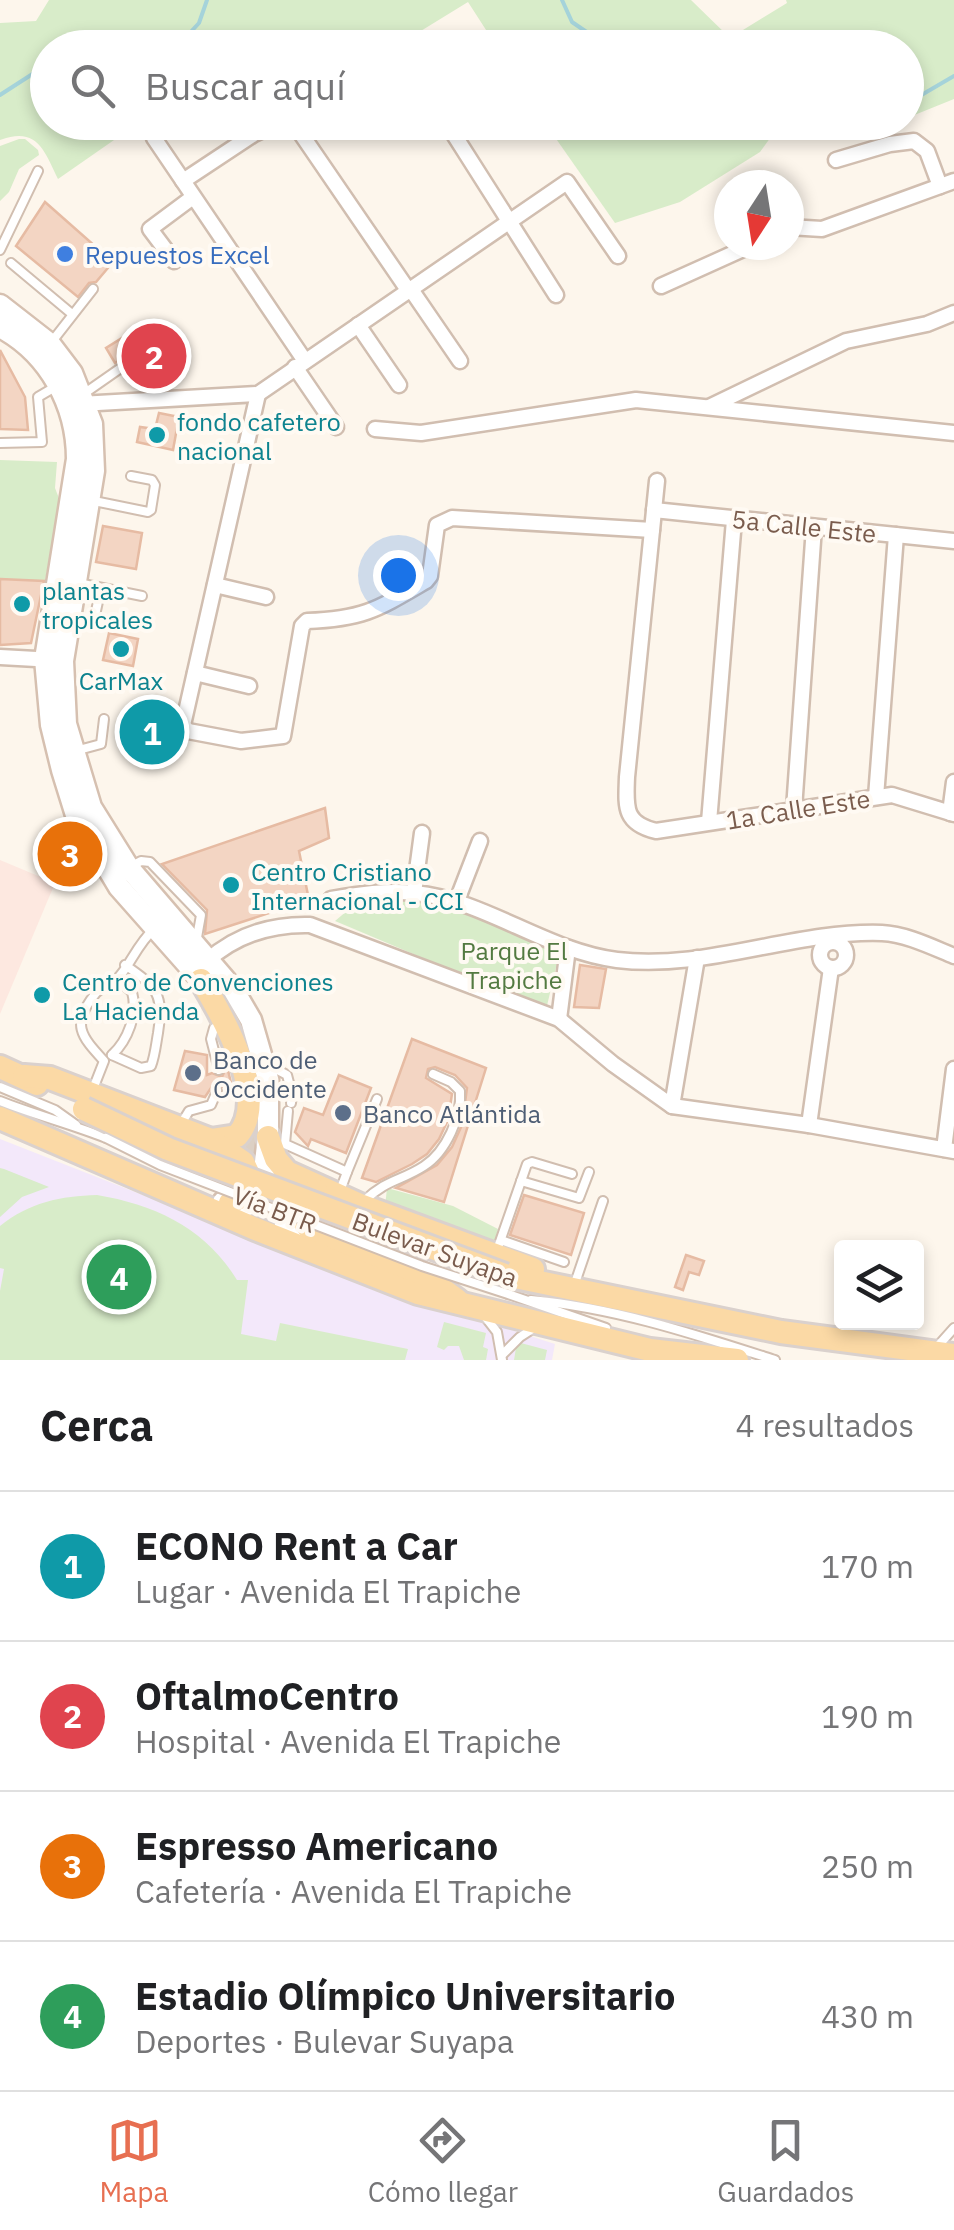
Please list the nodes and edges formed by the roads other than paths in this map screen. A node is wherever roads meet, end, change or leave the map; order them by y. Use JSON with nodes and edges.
{"nodes":[{"id":1,"x":155,"y":140,"type":"edge"},
{"id":2,"x":245,"y":140,"type":"edge"},
{"id":3,"x":306,"y":140,"type":"edge"},
{"id":4,"x":457,"y":140,"type":"edge"},
{"id":5,"x":836,"y":160,"type":"dead end"},
{"id":6,"x":38,"y":171,"type":"dead end"},
{"id":7,"x":183,"y":181,"type":"junction"},
{"id":8,"x":947,"y":183,"type":"edge"},
{"id":9,"x":193,"y":197,"type":"junction"},
{"id":10,"x":509,"y":221,"type":"junction"},
{"id":11,"x":804,"y":228,"type":"edge"},
{"id":12,"x":0,"y":250,"type":"edge"},
{"id":13,"x":618,"y":256,"type":"dead end"},
{"id":14,"x":718,"y":260,"type":"edge"},
{"id":15,"x":174,"y":261,"type":"dead end"},
{"id":16,"x":11,"y":263,"type":"dead end"},
{"id":17,"x":660,"y":286,"type":"dead end"},
{"id":18,"x":94,"y":289,"type":"dead end"},
{"id":19,"x":409,"y":289,"type":"junction"},
{"id":20,"x":556,"y":296,"type":"dead end"},
{"id":21,"x":0,"y":305,"type":"edge"},
{"id":22,"x":954,"y":313,"type":"edge"},
{"id":23,"x":72,"y":314,"type":"junction"},
{"id":24,"x":358,"y":325,"type":"junction"},
{"id":25,"x":0,"y":327,"type":"edge"},
{"id":26,"x":50,"y":344,"type":"junction"},
{"id":27,"x":460,"y":361,"type":"dead end"},
{"id":28,"x":300,"y":364,"type":"junction"},
{"id":29,"x":126,"y":365,"type":"dead end"},
{"id":30,"x":399,"y":385,"type":"dead end"},
{"id":31,"x":258,"y":394,"type":"junction"},
{"id":32,"x":74,"y":397,"type":"junction"},
{"id":33,"x":708,"y":408,"type":"junction"},
{"id":34,"x":336,"y":426,"type":"dead end"},
{"id":35,"x":375,"y":428,"type":"dead end"},
{"id":36,"x":954,"y":434,"type":"edge"},
{"id":37,"x":0,"y":443,"type":"edge"},
{"id":38,"x":131,"y":476,"type":"dead end"},
{"id":39,"x":657,"y":481,"type":"dead end"},
{"id":40,"x":89,"y":500,"type":"junction"},
{"id":41,"x":654,"y":510,"type":"junction"},
{"id":42,"x":734,"y":520,"type":"junction"},
{"id":43,"x":814,"y":528,"type":"junction"},
{"id":44,"x":652,"y":530,"type":"junction"},
{"id":45,"x":896,"y":535,"type":"junction"},
{"id":46,"x":954,"y":540,"type":"edge"},
{"id":47,"x":76,"y":583,"type":"junction"},
{"id":48,"x":215,"y":585,"type":"junction"},
{"id":49,"x":100,"y":588,"type":"junction"},
{"id":50,"x":142,"y":596,"type":"dead end"},
{"id":51,"x":266,"y":597,"type":"dead end"},
{"id":52,"x":94,"y":620,"type":"dead end"},
{"id":53,"x":0,"y":657,"type":"edge"},
{"id":54,"x":54,"y":660,"type":"junction"},
{"id":55,"x":195,"y":673,"type":"junction"},
{"id":56,"x":249,"y":686,"type":"dead end"},
{"id":57,"x":104,"y":719,"type":"dead end"},
{"id":58,"x":75,"y":751,"type":"junction"},
{"id":59,"x":954,"y":782,"type":"edge"},
{"id":60,"x":876,"y":797,"type":"junction"},
{"id":61,"x":794,"y":809,"type":"junction"},
{"id":62,"x":952,"y":814,"type":"edge"},
{"id":63,"x":709,"y":822,"type":"junction"},
{"id":64,"x":422,"y":833,"type":"dead end"},
{"id":65,"x":480,"y":841,"type":"dead end"},
{"id":66,"x":146,"y":850,"type":"dead end"},
{"id":67,"x":154,"y":865,"type":"junction"},
{"id":68,"x":124,"y":877,"type":"junction"},
{"id":69,"x":414,"y":893,"type":"junction"},
{"id":70,"x":332,"y":899,"type":"dead end"},
{"id":71,"x":456,"y":903,"type":"junction"},
{"id":72,"x":155,"y":928,"type":"junction"},
{"id":73,"x":832,"y":939,"type":"junction"},
{"id":74,"x":568,"y":948,"type":"junction"},
{"id":75,"x":954,"y":956,"type":"edge"},
{"id":76,"x":697,"y":958,"type":"junction"},
{"id":77,"x":201,"y":963,"type":"junction"},
{"id":78,"x":125,"y":965,"type":"junction"},
{"id":79,"x":116,"y":980,"type":"junction"},
{"id":80,"x":559,"y":1019,"type":"junction"},
{"id":81,"x":226,"y":1023,"type":"junction"},
{"id":82,"x":108,"y":1058,"type":"junction"},
{"id":83,"x":265,"y":1064,"type":"junction"},
{"id":84,"x":0,"y":1067,"type":"edge"},
{"id":85,"x":954,"y":1069,"type":"edge"},
{"id":86,"x":219,"y":1070,"type":"dead end"},
{"id":87,"x":433,"y":1074,"type":"dead end"},
{"id":88,"x":0,"y":1087,"type":"edge"},
{"id":89,"x":217,"y":1091,"type":"dead end"},
{"id":90,"x":377,"y":1099,"type":"dead end"},
{"id":91,"x":0,"y":1100,"type":"edge"},
{"id":92,"x":672,"y":1106,"type":"junction"},
{"id":93,"x":85,"y":1110,"type":"junction"},
{"id":94,"x":0,"y":1118,"type":"edge"},
{"id":95,"x":809,"y":1125,"type":"junction"},
{"id":96,"x":180,"y":1128,"type":"junction"},
{"id":97,"x":262,"y":1136,"type":"junction"},
{"id":98,"x":211,"y":1140,"type":"junction"},
{"id":99,"x":949,"y":1150,"type":"edge"},
{"id":100,"x":347,"y":1172,"type":"junction"},
{"id":101,"x":589,"y":1172,"type":"dead end"},
{"id":102,"x":572,"y":1174,"type":"dead end"},
{"id":103,"x":521,"y":1181,"type":"junction"},
{"id":104,"x":163,"y":1190,"type":"junction"},
{"id":105,"x":341,"y":1196,"type":"junction"},
{"id":106,"x":602,"y":1201,"type":"dead end"},
{"id":107,"x":230,"y":1203,"type":"junction"},
{"id":108,"x":285,"y":1225,"type":"tunnel mouth"},
{"id":109,"x":564,"y":1262,"type":"dead end"},
{"id":110,"x":518,"y":1272,"type":"junction"},
{"id":111,"x":575,"y":1283,"type":"junction"},
{"id":112,"x":617,"y":1296,"type":"junction"},
{"id":113,"x":462,"y":1305,"type":"junction"},
{"id":114,"x":539,"y":1325,"type":"junction"},
{"id":115,"x":954,"y":1328,"type":"edge"},
{"id":116,"x":943,"y":1354,"type":"edge"},
{"id":117,"x":503,"y":1357,"type":"edge"},
{"id":118,"x":692,"y":1357,"type":"edge"},
{"id":119,"x":736,"y":1360,"type":"edge"},
{"id":120,"x":775,"y":1360,"type":"edge"},
{"id":121,"x":886,"y":1360,"type":"edge"}],
"edges":[{"from":1,"to":7,"type":"street"},
{"from":2,"to":7,"type":"street"},
{"from":3,"to":19,"type":"street"},
{"from":4,"to":10,"type":"street"},
{"from":5,"to":8,"type":"street"},
{"from":6,"to":12,"type":"lane"},
{"from":7,"to":9,"type":"street"},
{"from":8,"to":11,"type":"street"},
{"from":9,"to":15,"type":"street"},
{"from":9,"to":28,"type":"street"},
{"from":10,"to":13,"type":"street"},
{"from":10,"to":19,"type":"street"},
{"from":10,"to":20,"type":"street"},
{"from":14,"to":17,"type":"street"},
{"from":16,"to":23,"type":"lane"},
{"from":18,"to":23,"type":"lane"},
{"from":19,"to":24,"type":"street"},
{"from":19,"to":27,"type":"street"},
{"from":21,"to":26,"type":"main road"},
{"from":22,"to":33,"type":"street"},
{"from":23,"to":26,"type":"lane"},
{"from":24,"to":28,"type":"street"},
{"from":24,"to":30,"type":"street"},
{"from":25,"to":32,"type":"main road"},
{"from":26,"to":32,"type":"main road"},
{"from":28,"to":31,"type":"street"},
{"from":28,"to":34,"type":"street"},
{"from":29,"to":32,"type":"lane"},
{"from":31,"to":32,"type":"street"},
{"from":31,"to":48,"type":"street"},
{"from":32,"to":37,"type":"lane"},
{"from":32,"to":40,"type":"main road"},
{"from":32,"to":54,"type":"main road"},
{"from":33,"to":35,"type":"street"},
{"from":33,"to":36,"type":"street"},
{"from":38,"to":40,"type":"lane"},
{"from":39,"to":41,"type":"street"},
{"from":40,"to":47,"type":"main road"},
{"from":41,"to":42,"type":"street","name":"5a Calle Este"},
{"from":41,"to":44,"type":"street"},
{"from":42,"to":43,"type":"street","name":"5a Calle Este"},
{"from":42,"to":63,"type":"street"},
{"from":43,"to":45,"type":"street","name":"5a Calle Este"},
{"from":43,"to":61,"type":"street"},
{"from":44,"to":55,"type":"street"},
{"from":44,"to":63,"type":"street","name":"1a Calle Este"},
{"from":45,"to":46,"type":"street","name":"5a Calle Este"},
{"from":45,"to":60,"type":"street"},
{"from":47,"to":49,"type":"lane"},
{"from":47,"to":54,"type":"main road"},
{"from":48,"to":51,"type":"street"},
{"from":48,"to":55,"type":"street"},
{"from":49,"to":50,"type":"lane"},
{"from":49,"to":52,"type":"lane"},
{"from":53,"to":54,"type":"street"},
{"from":54,"to":58,"type":"main road"},
{"from":54,"to":68,"type":"main road"},
{"from":55,"to":56,"type":"street"},
{"from":57,"to":58,"type":"lane"},
{"from":58,"to":68,"type":"main road"},
{"from":59,"to":62,"type":"street"},
{"from":60,"to":61,"type":"street","name":"1a Calle Este"},
{"from":60,"to":62,"type":"street","name":"1a Calle Este"},
{"from":61,"to":63,"type":"street","name":"1a Calle Este"},
{"from":64,"to":69,"type":"street"},
{"from":65,"to":71,"type":"street"},
{"from":66,"to":67,"type":"lane"},
{"from":67,"to":68,"type":"lane"},
{"from":67,"to":77,"type":"lane"},
{"from":68,"to":72,"type":"main road"},
{"from":68,"to":77,"type":"main road"},
{"from":69,"to":70,"type":"street"},
{"from":69,"to":71,"type":"street"},
{"from":71,"to":74,"type":"street"},
{"from":72,"to":77,"type":"main road"},
{"from":72,"to":78,"type":"lane"},
{"from":73,"to":75,"type":"street"},
{"from":73,"to":76,"type":"street"},
{"from":73,"to":95,"type":"street"},
{"from":74,"to":76,"type":"street"},
{"from":74,"to":80,"type":"street"},
{"from":76,"to":92,"type":"street"},
{"from":77,"to":80,"type":"street"},
{"from":77,"to":81,"type":"main road"},
{"from":77,"to":83,"type":"main road"},
{"from":77,"to":97,"type":"main road"},
{"from":78,"to":79,"type":"lane"},
{"from":78,"to":82,"type":"lane"},
{"from":79,"to":82,"type":"lane"},
{"from":79,"to":82,"type":"lane"},
{"from":80,"to":92,"type":"street"},
{"from":81,"to":86,"type":"lane"},
{"from":81,"to":98,"type":"main road"},
{"from":82,"to":93,"type":"lane"},
{"from":83,"to":97,"type":"main road"},
{"from":83,"to":100,"type":"lane"},
{"from":84,"to":93,"type":"main road","name":"Bulevar Suyapa"},
{"from":85,"to":99,"type":"street"},
{"from":87,"to":105,"type":"lane"},
{"from":88,"to":93,"type":"lane","name":"Vía BTR"},
{"from":89,"to":96,"type":"lane"},
{"from":90,"to":100,"type":"lane"},
{"from":91,"to":93,"type":"lane","name":"Vía BTR"},
{"from":92,"to":95,"type":"street"},
{"from":93,"to":96,"type":"main road"},
{"from":93,"to":110,"type":"main road","name":"Bulevar Suyapa","bridge":true},
{"from":93,"to":110,"type":"lane","name":"Vía BTR","bridge":true},
{"from":94,"to":104,"type":"main road","name":"Bulevar Suyapa"},
{"from":95,"to":99,"type":"street"},
{"from":96,"to":98,"type":"main road"},
{"from":97,"to":105,"type":"main road"},
{"from":97,"to":107,"type":"main road"},
{"from":98,"to":107,"type":"main road"},
{"from":100,"to":105,"type":"lane"},
{"from":101,"to":103,"type":"lane"},
{"from":102,"to":103,"type":"lane"},
{"from":103,"to":110,"type":"lane"},
{"from":104,"to":107,"type":"main road"},
{"from":104,"to":113,"type":"main road","name":"Bulevar Suyapa"},
{"from":105,"to":110,"type":"main road"},
{"from":105,"to":113,"type":"main road"},
{"from":106,"to":111,"type":"lane"},
{"from":108,"to":113,"type":"main road"},
{"from":109,"to":110,"type":"lane"},
{"from":110,"to":111,"type":"main road"},
{"from":110,"to":112,"type":"main road","name":"Bulevar Suyapa"},
{"from":110,"to":118,"type":"lane","name":"Vía BTR"},
{"from":110,"to":120,"type":"lane","name":"Vía BTR"},
{"from":110,"to":121,"type":"main road"},
{"from":111,"to":112,"type":"main road"},
{"from":112,"to":116,"type":"main road","name":"Bulevar Suyapa"},
{"from":113,"to":114,"type":"main road","name":"Bulevar Suyapa"},
{"from":113,"to":117,"type":"lane"},
{"from":114,"to":117,"type":"lane"},
{"from":114,"to":118,"type":"main road","name":"Bulevar Suyapa"},
{"from":115,"to":116,"type":"lane"},
{"from":118,"to":119,"type":"main road","name":"Bulevar Suyapa"}]}
